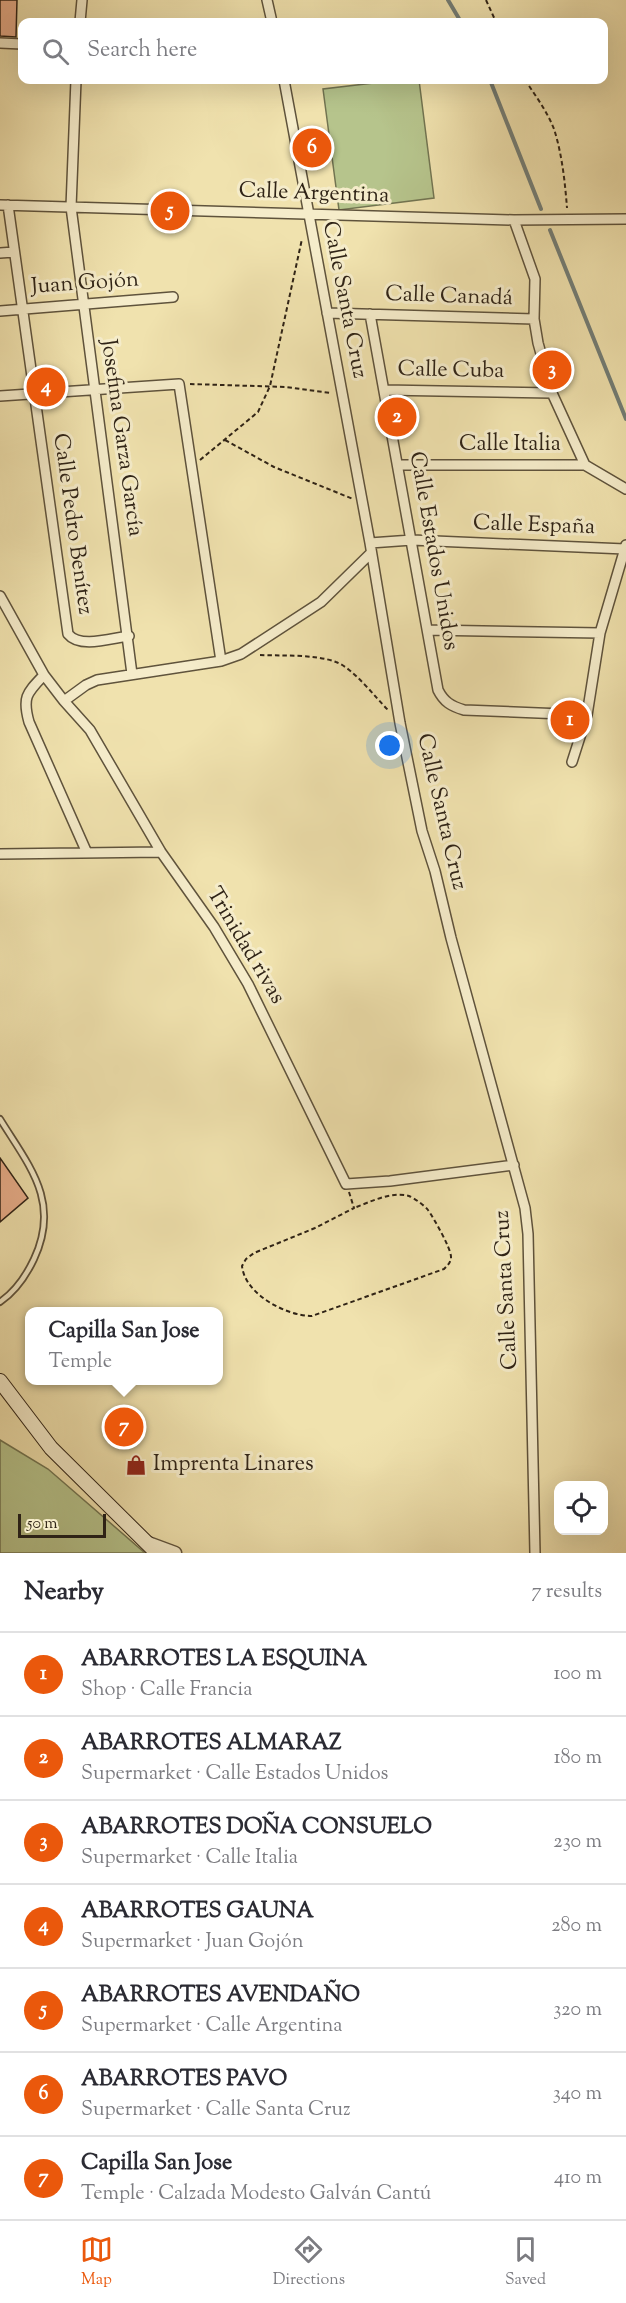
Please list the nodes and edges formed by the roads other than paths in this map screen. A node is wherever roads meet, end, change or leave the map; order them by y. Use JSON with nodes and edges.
{"nodes":[{"id":1,"x":82,"y":0,"type":"edge"},
{"id":2,"x":267,"y":0,"type":"edge"},
{"id":3,"x":80,"y":18,"type":"edge"},
{"id":4,"x":271,"y":18,"type":"edge"},
{"id":5,"x":0,"y":43,"type":"edge"},
{"id":6,"x":18,"y":44,"type":"edge"},
{"id":7,"x":76,"y":84,"type":"edge"},
{"id":8,"x":285,"y":84,"type":"edge"},
{"id":9,"x":4,"y":205,"type":"edge"},
{"id":10,"x":71,"y":207,"type":"junction"},
{"id":11,"x":308,"y":212,"type":"junction"},
{"id":12,"x":626,"y":219,"type":"edge"},
{"id":13,"x":514,"y":220,"type":"junction"},
{"id":14,"x":14,"y":252,"type":"junction"},
{"id":15,"x":0,"y":253,"type":"edge"},
{"id":16,"x":172,"y":297,"type":"dead end"},
{"id":17,"x":84,"y":304,"type":"junction"},
{"id":18,"x":23,"y":308,"type":"junction"},
{"id":19,"x":0,"y":310,"type":"edge"},
{"id":20,"x":327,"y":313,"type":"junction"},
{"id":21,"x":370,"y":314,"type":"junction"},
{"id":22,"x":534,"y":319,"type":"junction"},
{"id":23,"x":94,"y":390,"type":"junction"},
{"id":24,"x":384,"y":390,"type":"junction"},
{"id":25,"x":34,"y":393,"type":"junction"},
{"id":26,"x":552,"y":393,"type":"junction"},
{"id":27,"x":0,"y":396,"type":"edge"},
{"id":28,"x":398,"y":465,"type":"junction"},
{"id":29,"x":585,"y":465,"type":"junction"},
{"id":30,"x":626,"y":489,"type":"edge"},
{"id":31,"x":412,"y":540,"type":"junction"},
{"id":32,"x":626,"y":547,"type":"edge"},
{"id":33,"x":371,"y":548,"type":"junction"},
{"id":34,"x":1,"y":601,"type":"edge"},
{"id":35,"x":428,"y":630,"type":"junction"},
{"id":36,"x":600,"y":633,"type":"junction"},
{"id":37,"x":129,"y":636,"type":"junction"},
{"id":38,"x":221,"y":661,"type":"junction"},
{"id":39,"x":132,"y":674,"type":"junction"},
{"id":40,"x":44,"y":675,"type":"junction"},
{"id":41,"x":64,"y":701,"type":"junction"},
{"id":42,"x":587,"y":715,"type":"junction"},
{"id":43,"x":572,"y":762,"type":"dead end"},
{"id":44,"x":161,"y":852,"type":"junction"},
{"id":45,"x":87,"y":853,"type":"junction"},
{"id":46,"x":0,"y":854,"type":"edge"},
{"id":47,"x":0,"y":1119,"type":"edge"},
{"id":48,"x":514,"y":1165,"type":"junction"},
{"id":49,"x":0,"y":1302,"type":"edge"},
{"id":50,"x":1,"y":1386,"type":"edge"},
{"id":51,"x":146,"y":1542,"type":"junction"},
{"id":52,"x":157,"y":1553,"type":"edge"},
{"id":53,"x":175,"y":1553,"type":"edge"},
{"id":54,"x":535,"y":1553,"type":"edge"}],
"edges":[{"from":1,"to":3,"type":"street"},
{"from":2,"to":4,"type":"street"},
{"from":5,"to":6,"type":"street"},
{"from":7,"to":10,"type":"street","name":"Josefina Garza García"},
{"from":8,"to":11,"type":"street","name":"Calle Santa Cruz"},
{"from":9,"to":10,"type":"street","name":"Calle Argentina"},
{"from":9,"to":14,"type":"street","name":"Calle Pedro Benítez"},
{"from":10,"to":11,"type":"street","name":"Calle Argentina"},
{"from":10,"to":17,"type":"street","name":"Josefina Garza García"},
{"from":11,"to":13,"type":"street","name":"Calle Argentina"},
{"from":11,"to":20,"type":"street","name":"Calle Santa Cruz"},
{"from":12,"to":13,"type":"street","name":"Calle Argentina"},
{"from":13,"to":22,"type":"street","name":"Calle Italia"},
{"from":14,"to":15,"type":"street"},
{"from":14,"to":18,"type":"street","name":"Calle Pedro Benítez"},
{"from":16,"to":17,"type":"street","name":"Juan Gojón"},
{"from":17,"to":18,"type":"street","name":"Juan Gojón"},
{"from":17,"to":23,"type":"street","name":"Josefina Garza García"},
{"from":18,"to":19,"type":"street","name":"Juan Gojón"},
{"from":18,"to":25,"type":"street","name":"Calle Pedro Benítez"},
{"from":20,"to":21,"type":"street","name":"Calle Canadá"},
{"from":20,"to":33,"type":"street","name":"Calle Santa Cruz"},
{"from":21,"to":22,"type":"street","name":"Calle Canadá"},
{"from":21,"to":24,"type":"street","name":"Calle Estados Unidos"},
{"from":22,"to":26,"type":"street","name":"Calle Italia"},
{"from":23,"to":25,"type":"street"},
{"from":23,"to":37,"type":"street","name":"Josefina Garza García"},
{"from":23,"to":38,"type":"street"},
{"from":24,"to":26,"type":"street","name":"Calle Cuba"},
{"from":24,"to":28,"type":"street","name":"Calle Estados Unidos"},
{"from":25,"to":27,"type":"street"},
{"from":25,"to":37,"type":"street","name":"Calle Pedro Benítez"},
{"from":26,"to":29,"type":"street","name":"Calle Italia"},
{"from":28,"to":29,"type":"street","name":"Calle Italia"},
{"from":28,"to":31,"type":"street","name":"Calle Estados Unidos"},
{"from":29,"to":30,"type":"street","name":"Calle Italia"},
{"from":31,"to":32,"type":"street","name":"Calle España"},
{"from":31,"to":33,"type":"street","name":"Calle España"},
{"from":31,"to":35,"type":"street","name":"Calle Estados Unidos"},
{"from":32,"to":36,"type":"street"},
{"from":33,"to":38,"type":"street"},
{"from":33,"to":48,"type":"street","name":"Calle Santa Cruz"},
{"from":34,"to":40,"type":"street","name":"Trinidad rivas"},
{"from":35,"to":36,"type":"street"},
{"from":35,"to":42,"type":"street","name":"Calle Estados Unidos"},
{"from":36,"to":42,"type":"street"},
{"from":37,"to":39,"type":"street","name":"Josefina Garza García"},
{"from":38,"to":39,"type":"street"},
{"from":39,"to":41,"type":"street"},
{"from":40,"to":41,"type":"street","name":"Trinidad rivas"},
{"from":40,"to":45,"type":"street"},
{"from":41,"to":44,"type":"street","name":"Trinidad rivas"},
{"from":42,"to":43,"type":"street"},
{"from":44,"to":45,"type":"street"},
{"from":44,"to":48,"type":"street","name":"Trinidad rivas"},
{"from":45,"to":46,"type":"street"},
{"from":47,"to":49,"type":"lane"},
{"from":48,"to":54,"type":"street","name":"Calle Santa Cruz"},
{"from":50,"to":51,"type":"main road"},
{"from":51,"to":52,"type":"main road"},
{"from":51,"to":53,"type":"street"}]}
